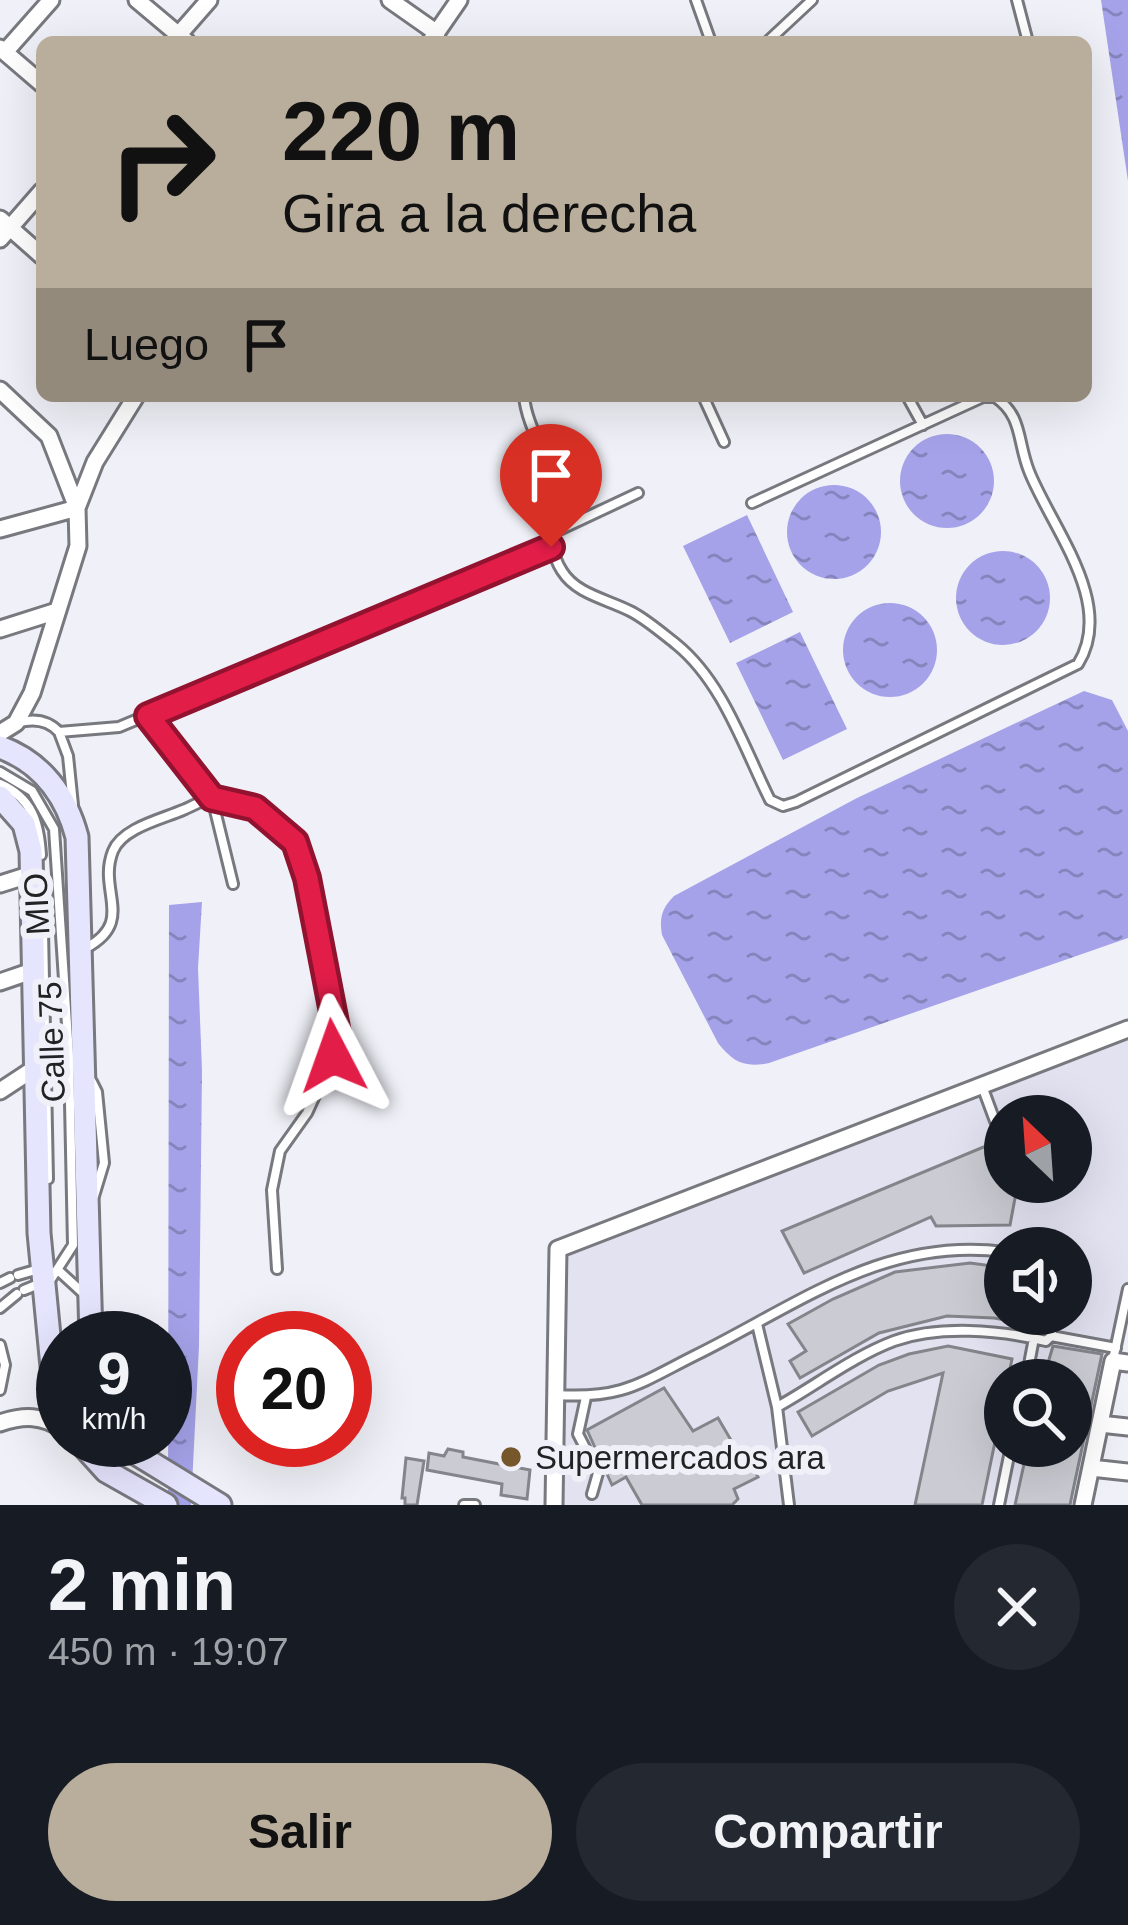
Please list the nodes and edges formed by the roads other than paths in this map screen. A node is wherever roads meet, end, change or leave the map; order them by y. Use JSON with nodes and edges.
{"nodes":[{"id":1,"x":51,"y":0,"type":"edge"},
{"id":2,"x":137,"y":0,"type":"edge"},
{"id":3,"x":209,"y":0,"type":"edge"},
{"id":4,"x":390,"y":0,"type":"edge"},
{"id":5,"x":459,"y":0,"type":"edge"},
{"id":6,"x":696,"y":0,"type":"edge"},
{"id":7,"x":812,"y":0,"type":"edge"},
{"id":8,"x":1017,"y":0,"type":"edge"},
{"id":9,"x":175,"y":36,"type":"edge"},
{"id":10,"x":182,"y":36,"type":"edge"},
{"id":11,"x":431,"y":36,"type":"edge"},
{"id":12,"x":434,"y":36,"type":"edge"},
{"id":13,"x":709,"y":36,"type":"edge"},
{"id":14,"x":773,"y":36,"type":"edge"},
{"id":15,"x":1026,"y":36,"type":"edge"},
{"id":16,"x":3,"y":50,"type":"edge"},
{"id":17,"x":36,"y":79,"type":"edge"},
{"id":18,"x":36,"y":197,"type":"edge"},
{"id":19,"x":3,"y":229,"type":"edge"},
{"id":20,"x":36,"y":252,"type":"edge"},
{"id":21,"x":0,"y":390,"type":"edge"},
{"id":22,"x":132,"y":402,"type":"edge"},
{"id":23,"x":525,"y":402,"type":"edge"},
{"id":24,"x":706,"y":402,"type":"edge"},
{"id":25,"x":910,"y":402,"type":"edge"},
{"id":26,"x":972,"y":402,"type":"edge"},
{"id":27,"x":1002,"y":402,"type":"edge"},
{"id":28,"x":922,"y":425,"type":"junction"},
{"id":29,"x":724,"y":442,"type":"dead end"},
{"id":30,"x":638,"y":493,"type":"dead end"},
{"id":31,"x":752,"y":503,"type":"dead end"},
{"id":32,"x":77,"y":508,"type":"junction"},
{"id":33,"x":0,"y":529,"type":"edge"},
{"id":34,"x":553,"y":533,"type":"junction"},
{"id":35,"x":551,"y":547,"type":"junction"},
{"id":36,"x":57,"y":610,"type":"junction"},
{"id":37,"x":0,"y":629,"type":"edge"},
{"id":38,"x":148,"y":716,"type":"junction"},
{"id":39,"x":16,"y":723,"type":"junction"},
{"id":40,"x":59,"y":732,"type":"junction"},
{"id":41,"x":0,"y":734,"type":"edge"},
{"id":42,"x":0,"y":747,"type":"edge"},
{"id":43,"x":0,"y":772,"type":"edge"},
{"id":44,"x":1,"y":794,"type":"edge"},
{"id":45,"x":212,"y":798,"type":"junction"},
{"id":46,"x":76,"y":837,"type":"junction"},
{"id":47,"x":32,"y":874,"type":"junction"},
{"id":48,"x":0,"y":884,"type":"edge"},
{"id":49,"x":233,"y":884,"type":"dead end"},
{"id":50,"x":80,"y":952,"type":"junction"},
{"id":51,"x":35,"y":970,"type":"junction"},
{"id":52,"x":0,"y":982,"type":"edge"},
{"id":53,"x":1128,"y":1029,"type":"edge"},
{"id":54,"x":38,"y":1066,"type":"junction"},
{"id":55,"x":982,"y":1086,"type":"junction"},
{"id":56,"x":0,"y":1091,"type":"edge"},
{"id":57,"x":985,"y":1095,"type":"edge"},
{"id":58,"x":984,"y":1249,"type":"edge"},
{"id":59,"x":277,"y":1269,"type":"dead end"},
{"id":60,"x":39,"y":1279,"type":"junction"},
{"id":61,"x":0,"y":1283,"type":"edge"},
{"id":62,"x":1128,"y":1289,"type":"edge"},
{"id":63,"x":0,"y":1308,"type":"edge"},
{"id":64,"x":44,"y":1311,"type":"edge"},
{"id":65,"x":90,"y":1311,"type":"joint"},
{"id":66,"x":757,"y":1324,"type":"junction"},
{"id":67,"x":1051,"y":1336,"type":"joint"},
{"id":68,"x":1034,"y":1339,"type":"junction"},
{"id":69,"x":1,"y":1348,"type":"edge"},
{"id":70,"x":1119,"y":1358,"type":"edge"},
{"id":71,"x":1030,"y":1359,"type":"edge"},
{"id":72,"x":0,"y":1390,"type":"edge"},
{"id":73,"x":557,"y":1395,"type":"junction"},
{"id":74,"x":586,"y":1397,"type":"junction"},
{"id":75,"x":777,"y":1407,"type":"junction"},
{"id":76,"x":36,"y":1418,"type":"edge"},
{"id":77,"x":0,"y":1423,"type":"edge"},
{"id":78,"x":1100,"y":1424,"type":"junction"},
{"id":79,"x":1128,"y":1427,"type":"edge"},
{"id":80,"x":102,"y":1467,"type":"edge"},
{"id":81,"x":157,"y":1467,"type":"edge"},
{"id":82,"x":1007,"y":1467,"type":"edge"},
{"id":83,"x":1091,"y":1468,"type":"junction"},
{"id":84,"x":1128,"y":1472,"type":"edge"},
{"id":85,"x":592,"y":1494,"type":"dead end"},
{"id":86,"x":166,"y":1505,"type":"edge"},
{"id":87,"x":220,"y":1505,"type":"edge"},
{"id":88,"x":464,"y":1505,"type":"edge"},
{"id":89,"x":475,"y":1505,"type":"edge"},
{"id":90,"x":554,"y":1505,"type":"edge"},
{"id":91,"x":789,"y":1505,"type":"edge"},
{"id":92,"x":999,"y":1505,"type":"edge"},
{"id":93,"x":1084,"y":1505,"type":"edge"}],
"edges":[{"from":1,"to":16,"type":"street"},
{"from":2,"to":9,"type":"street"},
{"from":3,"to":10,"type":"street"},
{"from":4,"to":11,"type":"street"},
{"from":5,"to":12,"type":"street"},
{"from":6,"to":13,"type":"lane"},
{"from":7,"to":14,"type":"lane"},
{"from":8,"to":15,"type":"lane"},
{"from":16,"to":17,"type":"street"},
{"from":18,"to":19,"type":"street"},
{"from":19,"to":20,"type":"street"},
{"from":21,"to":32,"type":"street"},
{"from":22,"to":32,"type":"street"},
{"from":23,"to":34,"type":"lane"},
{"from":24,"to":29,"type":"lane"},
{"from":25,"to":28,"type":"lane"},
{"from":26,"to":28,"type":"lane"},
{"from":27,"to":35,"type":"lane"},
{"from":28,"to":31,"type":"lane"},
{"from":30,"to":34,"type":"lane"},
{"from":32,"to":33,"type":"street"},
{"from":32,"to":36,"type":"street"},
{"from":34,"to":35,"type":"lane"},
{"from":35,"to":38,"type":"lane"},
{"from":36,"to":37,"type":"street"},
{"from":36,"to":39,"type":"street"},
{"from":38,"to":40,"type":"lane"},
{"from":38,"to":45,"type":"lane"},
{"from":39,"to":40,"type":"lane"},
{"from":39,"to":41,"type":"street"},
{"from":40,"to":46,"type":"lane"},
{"from":42,"to":46,"type":"main road","name":"Calle 75"},
{"from":43,"to":60,"type":"lane","name":"MIO"},
{"from":44,"to":47,"type":"main road","name":"Calle 75"},
{"from":44,"to":60,"type":"lane","name":"MIO"},
{"from":45,"to":49,"type":"lane"},
{"from":45,"to":50,"type":"lane"},
{"from":45,"to":59,"type":"lane"},
{"from":46,"to":50,"type":"main road","name":"Calle 75"},
{"from":47,"to":48,"type":"street"},
{"from":47,"to":51,"type":"main road","name":"Calle 75"},
{"from":50,"to":65,"type":"main road","name":"Calle 75"},
{"from":51,"to":52,"type":"street"},
{"from":51,"to":54,"type":"main road","name":"Calle 75"},
{"from":53,"to":55,"type":"street"},
{"from":54,"to":56,"type":"street"},
{"from":54,"to":60,"type":"main road","name":"Calle 75"},
{"from":55,"to":57,"type":"lane"},
{"from":55,"to":73,"type":"street"},
{"from":58,"to":66,"type":"lane"},
{"from":60,"to":61,"type":"lane"},
{"from":60,"to":63,"type":"lane"},
{"from":60,"to":64,"type":"main road","name":"Calle 75"},
{"from":60,"to":65,"type":"lane"},
{"from":62,"to":70,"type":"lane"},
{"from":66,"to":74,"type":"lane"},
{"from":66,"to":75,"type":"lane"},
{"from":67,"to":68,"type":"lane"},
{"from":67,"to":70,"type":"lane"},
{"from":68,"to":71,"type":"lane"},
{"from":68,"to":75,"type":"lane"},
{"from":69,"to":72,"type":"lane"},
{"from":70,"to":78,"type":"street"},
{"from":73,"to":74,"type":"lane"},
{"from":73,"to":90,"type":"street"},
{"from":74,"to":85,"type":"lane"},
{"from":75,"to":91,"type":"lane"},
{"from":76,"to":77,"type":"street"},
{"from":78,"to":79,"type":"street"},
{"from":78,"to":83,"type":"street"},
{"from":80,"to":86,"type":"main road"},
{"from":81,"to":87,"type":"main road"},
{"from":82,"to":92,"type":"lane"},
{"from":83,"to":84,"type":"street"},
{"from":83,"to":93,"type":"street"},
{"from":88,"to":89,"type":"lane"}]}
